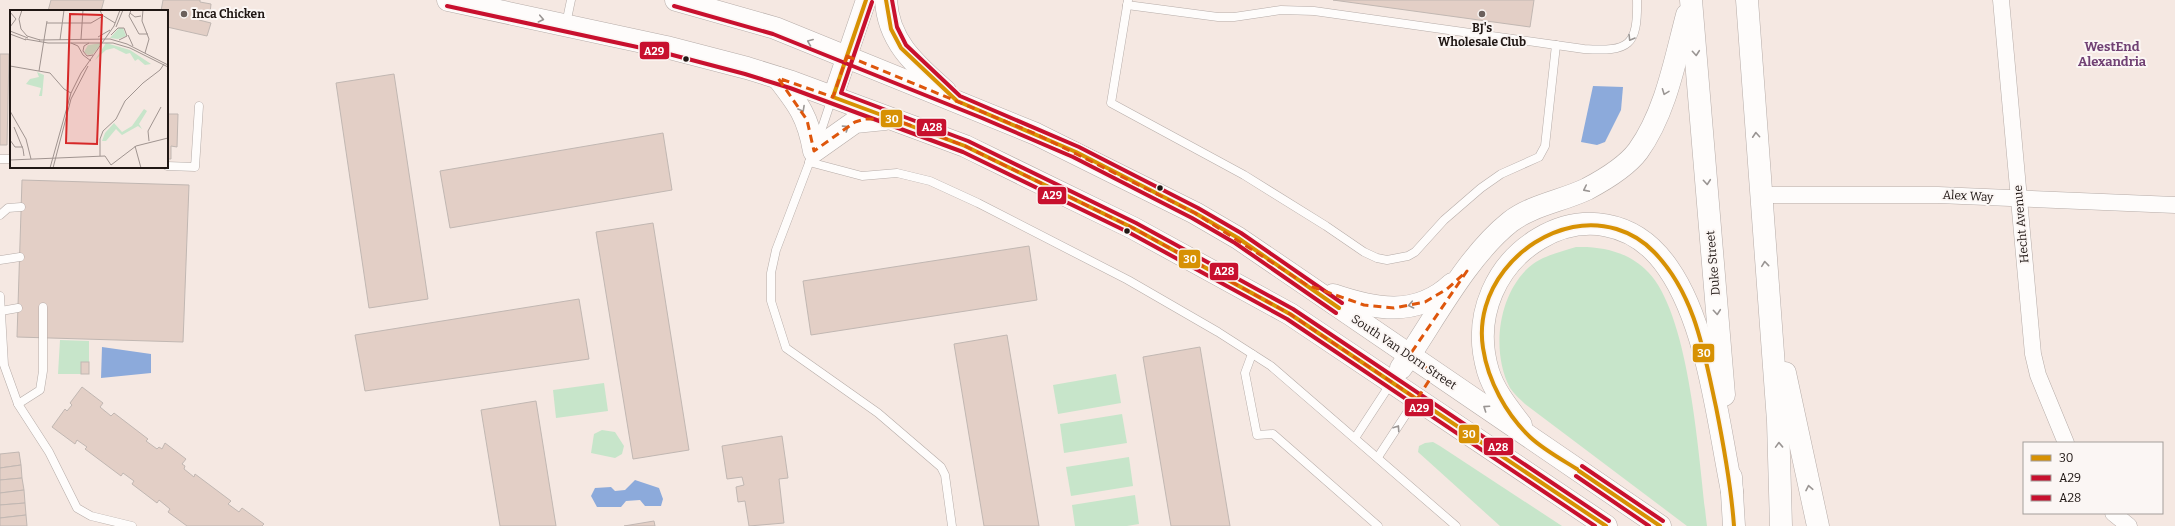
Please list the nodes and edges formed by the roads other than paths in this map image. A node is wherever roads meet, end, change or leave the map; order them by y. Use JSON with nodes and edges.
{"nodes":[{"id":1,"x":448,"y":0,"type":"edge"},
{"id":2,"x":572,"y":0,"type":"edge"},
{"id":3,"x":676,"y":0,"type":"edge"},
{"id":4,"x":866,"y":0,"type":"edge"},
{"id":5,"x":886,"y":0,"type":"edge"},
{"id":6,"x":1637,"y":0,"type":"edge"},
{"id":7,"x":1691,"y":0,"type":"edge"},
{"id":8,"x":1747,"y":0,"type":"edge"},
{"id":9,"x":2001,"y":0,"type":"edge"},
{"id":10,"x":1128,"y":2,"type":"edge"},
{"id":11,"x":566,"y":25,"type":"junction"},
{"id":12,"x":1556,"y":45,"type":"junction"},
{"id":13,"x":847,"y":56,"type":"junction"},
{"id":14,"x":778,"y":78,"type":"junction"},
{"id":15,"x":833,"y":97,"type":"junction"},
{"id":16,"x":957,"y":101,"type":"junction"},
{"id":17,"x":199,"y":106,"type":"dead end"},
{"id":18,"x":894,"y":119,"type":"junction"},
{"id":19,"x":811,"y":156,"type":"junction"},
{"id":20,"x":168,"y":166,"type":"edge"},
{"id":21,"x":1760,"y":196,"type":"junction"},
{"id":22,"x":2018,"y":198,"type":"junction"},
{"id":23,"x":2175,"y":205,"type":"edge"},
{"id":24,"x":21,"y":207,"type":"dead end"},
{"id":25,"x":0,"y":215,"type":"edge"},
{"id":26,"x":20,"y":257,"type":"dead end"},
{"id":27,"x":0,"y":260,"type":"edge"},
{"id":28,"x":1467,"y":271,"type":"junction"},
{"id":29,"x":1307,"y":286,"type":"junction"},
{"id":30,"x":0,"y":296,"type":"edge"},
{"id":31,"x":1769,"y":303,"type":"junction"},
{"id":32,"x":43,"y":307,"type":"dead end"},
{"id":33,"x":18,"y":308,"type":"dead end"},
{"id":34,"x":1,"y":311,"type":"edge"},
{"id":35,"x":1252,"y":354,"type":"junction"},
{"id":36,"x":1409,"y":356,"type":"junction"},
{"id":37,"x":1434,"y":373,"type":"junction"},
{"id":38,"x":1392,"y":382,"type":"junction"},
{"id":39,"x":1417,"y":399,"type":"junction"},
{"id":40,"x":18,"y":404,"type":"junction"},
{"id":41,"x":1530,"y":437,"type":"junction"},
{"id":42,"x":1355,"y":438,"type":"junction"},
{"id":43,"x":2066,"y":442,"type":"edge"},
{"id":44,"x":1378,"y":457,"type":"junction"},
{"id":45,"x":1732,"y":491,"type":"junction"},
{"id":46,"x":2114,"y":514,"type":"edge"},
{"id":47,"x":132,"y":526,"type":"edge"},
{"id":48,"x":952,"y":526,"type":"edge"},
{"id":49,"x":1378,"y":526,"type":"edge"},
{"id":50,"x":1456,"y":526,"type":"edge"},
{"id":51,"x":1606,"y":526,"type":"edge"},
{"id":52,"x":1660,"y":526,"type":"edge"},
{"id":53,"x":1734,"y":526,"type":"edge"},
{"id":54,"x":1781,"y":526,"type":"edge"},
{"id":55,"x":1818,"y":526,"type":"edge"},
{"id":56,"x":2129,"y":526,"type":"edge"}],
"edges":[{"from":1,"to":11,"type":"main road","one_way":true},
{"from":2,"to":11,"type":"lane"},
{"from":13,"to":3,"type":"main road","name":"South Van Dorn Street","one_way":true},
{"from":4,"to":13,"type":"street"},
{"from":5,"to":16,"type":"main road"},
{"from":6,"to":12,"type":"lane","one_way":true},
{"from":7,"to":28,"type":"main road","one_way":true},
{"from":7,"to":45,"type":"main road","name":"Duke Street","one_way":true},
{"from":21,"to":8,"type":"main road","one_way":true},
{"from":9,"to":22,"type":"street","name":"Hecht Avenue"},
{"from":10,"to":12,"type":"lane"},
{"from":10,"to":12,"type":"lane"},
{"from":11,"to":14,"type":"main road"},
{"from":13,"to":15,"type":"street"},
{"from":13,"to":16,"type":"main road","name":"South Van Dorn Street"},
{"from":14,"to":15,"type":"main road"},
{"from":14,"to":19,"type":"main road","one_way":true},
{"from":15,"to":18,"type":"main road"},
{"from":15,"to":19,"type":"lane"},
{"from":16,"to":29,"type":"main road","name":"South Van Dorn Street"},
{"from":17,"to":20,"type":"lane"},
{"from":19,"to":18,"type":"main road","one_way":true},
{"from":18,"to":38,"type":"main road"},
{"from":19,"to":35,"type":"lane"},
{"from":19,"to":48,"type":"lane"},
{"from":21,"to":22,"type":"street","name":"Alex Way"},
{"from":31,"to":21,"type":"main road","one_way":true},
{"from":22,"to":23,"type":"street","name":"Alex Way"},
{"from":22,"to":43,"type":"street","name":"Hecht Avenue"},
{"from":24,"to":25,"type":"lane"},
{"from":26,"to":27,"type":"lane"},
{"from":28,"to":29,"type":"main road","one_way":true},
{"from":28,"to":36,"type":"main road"},
{"from":29,"to":36,"type":"main road","name":"South Van Dorn Street"},
{"from":30,"to":34,"type":"lane"},
{"from":54,"to":31,"type":"main road","one_way":true},
{"from":55,"to":31,"type":"main road","one_way":true},
{"from":32,"to":40,"type":"lane"},
{"from":33,"to":34,"type":"lane"},
{"from":34,"to":40,"type":"lane"},
{"from":35,"to":42,"type":"lane"},
{"from":35,"to":49,"type":"lane"},
{"from":36,"to":37,"type":"main road","name":"South Van Dorn Street"},
{"from":36,"to":38,"type":"main road"},
{"from":37,"to":39,"type":"main road"},
{"from":41,"to":37,"type":"main road","name":"South Van Dorn Street","one_way":true},
{"from":38,"to":39,"type":"main road"},
{"from":38,"to":42,"type":"lane"},
{"from":44,"to":39,"type":"lane","one_way":true},
{"from":39,"to":51,"type":"main road"},
{"from":40,"to":47,"type":"lane"},
{"from":41,"to":45,"type":"main road"},
{"from":41,"to":52,"type":"main road","name":"South Van Dorn Street"},
{"from":42,"to":44,"type":"lane"},
{"from":44,"to":50,"type":"lane"},
{"from":45,"to":53,"type":"main road","name":"Duke Street"},
{"from":46,"to":56,"type":"street"}]}
